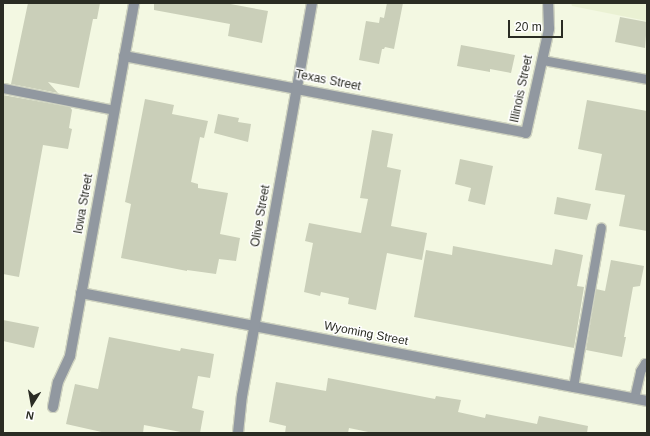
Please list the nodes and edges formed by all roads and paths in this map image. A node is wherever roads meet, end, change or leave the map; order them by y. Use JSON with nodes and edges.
{"nodes":[{"id":1,"x":134,"y":3,"type":"edge"},
{"id":2,"x":312,"y":3,"type":"edge"},
{"id":3,"x":548,"y":3,"type":"edge"},
{"id":4,"x":124,"y":56,"type":"junction"},
{"id":5,"x":542,"y":60,"type":"junction"},
{"id":6,"x":647,"y":79,"type":"edge"},
{"id":7,"x":3,"y":88,"type":"edge"},
{"id":8,"x":297,"y":88,"type":"junction"},
{"id":9,"x":114,"y":110,"type":"junction"},
{"id":10,"x":526,"y":133,"type":"joint"},
{"id":11,"x":601,"y":227,"type":"dead end"},
{"id":12,"x":81,"y":293,"type":"junction"},
{"id":13,"x":255,"y":326,"type":"junction"},
{"id":14,"x":647,"y":364,"type":"edge"},
{"id":15,"x":573,"y":387,"type":"junction"},
{"id":16,"x":634,"y":398,"type":"junction"},
{"id":17,"x":647,"y":401,"type":"edge"},
{"id":18,"x":53,"y":408,"type":"dead end"},
{"id":19,"x":238,"y":433,"type":"edge"}],
"edges":[{"from":1,"to":4,"type":"street","name":"Iowa Street"},
{"from":2,"to":8,"type":"street","name":"Olive Street"},
{"from":3,"to":5,"type":"street","name":"Illinois Street"},
{"from":4,"to":8,"type":"street","name":"Texas Street"},
{"from":4,"to":9,"type":"street","name":"Iowa Street"},
{"from":5,"to":6,"type":"lane"},
{"from":5,"to":10,"type":"street","name":"Illinois Street"},
{"from":7,"to":9,"type":"lane"},
{"from":8,"to":10,"type":"street","name":"Texas Street"},
{"from":8,"to":13,"type":"street","name":"Olive Street"},
{"from":9,"to":12,"type":"street","name":"Iowa Street"},
{"from":11,"to":15,"type":"lane"},
{"from":12,"to":13,"type":"street","name":"Wyoming Street"},
{"from":12,"to":18,"type":"street","name":"Iowa Street"},
{"from":13,"to":15,"type":"street","name":"Wyoming Street"},
{"from":13,"to":19,"type":"street","name":"Olive Street"},
{"from":14,"to":16,"type":"lane"},
{"from":15,"to":16,"type":"street","name":"Wyoming Street"},
{"from":16,"to":17,"type":"street","name":"Wyoming Street"}]}
